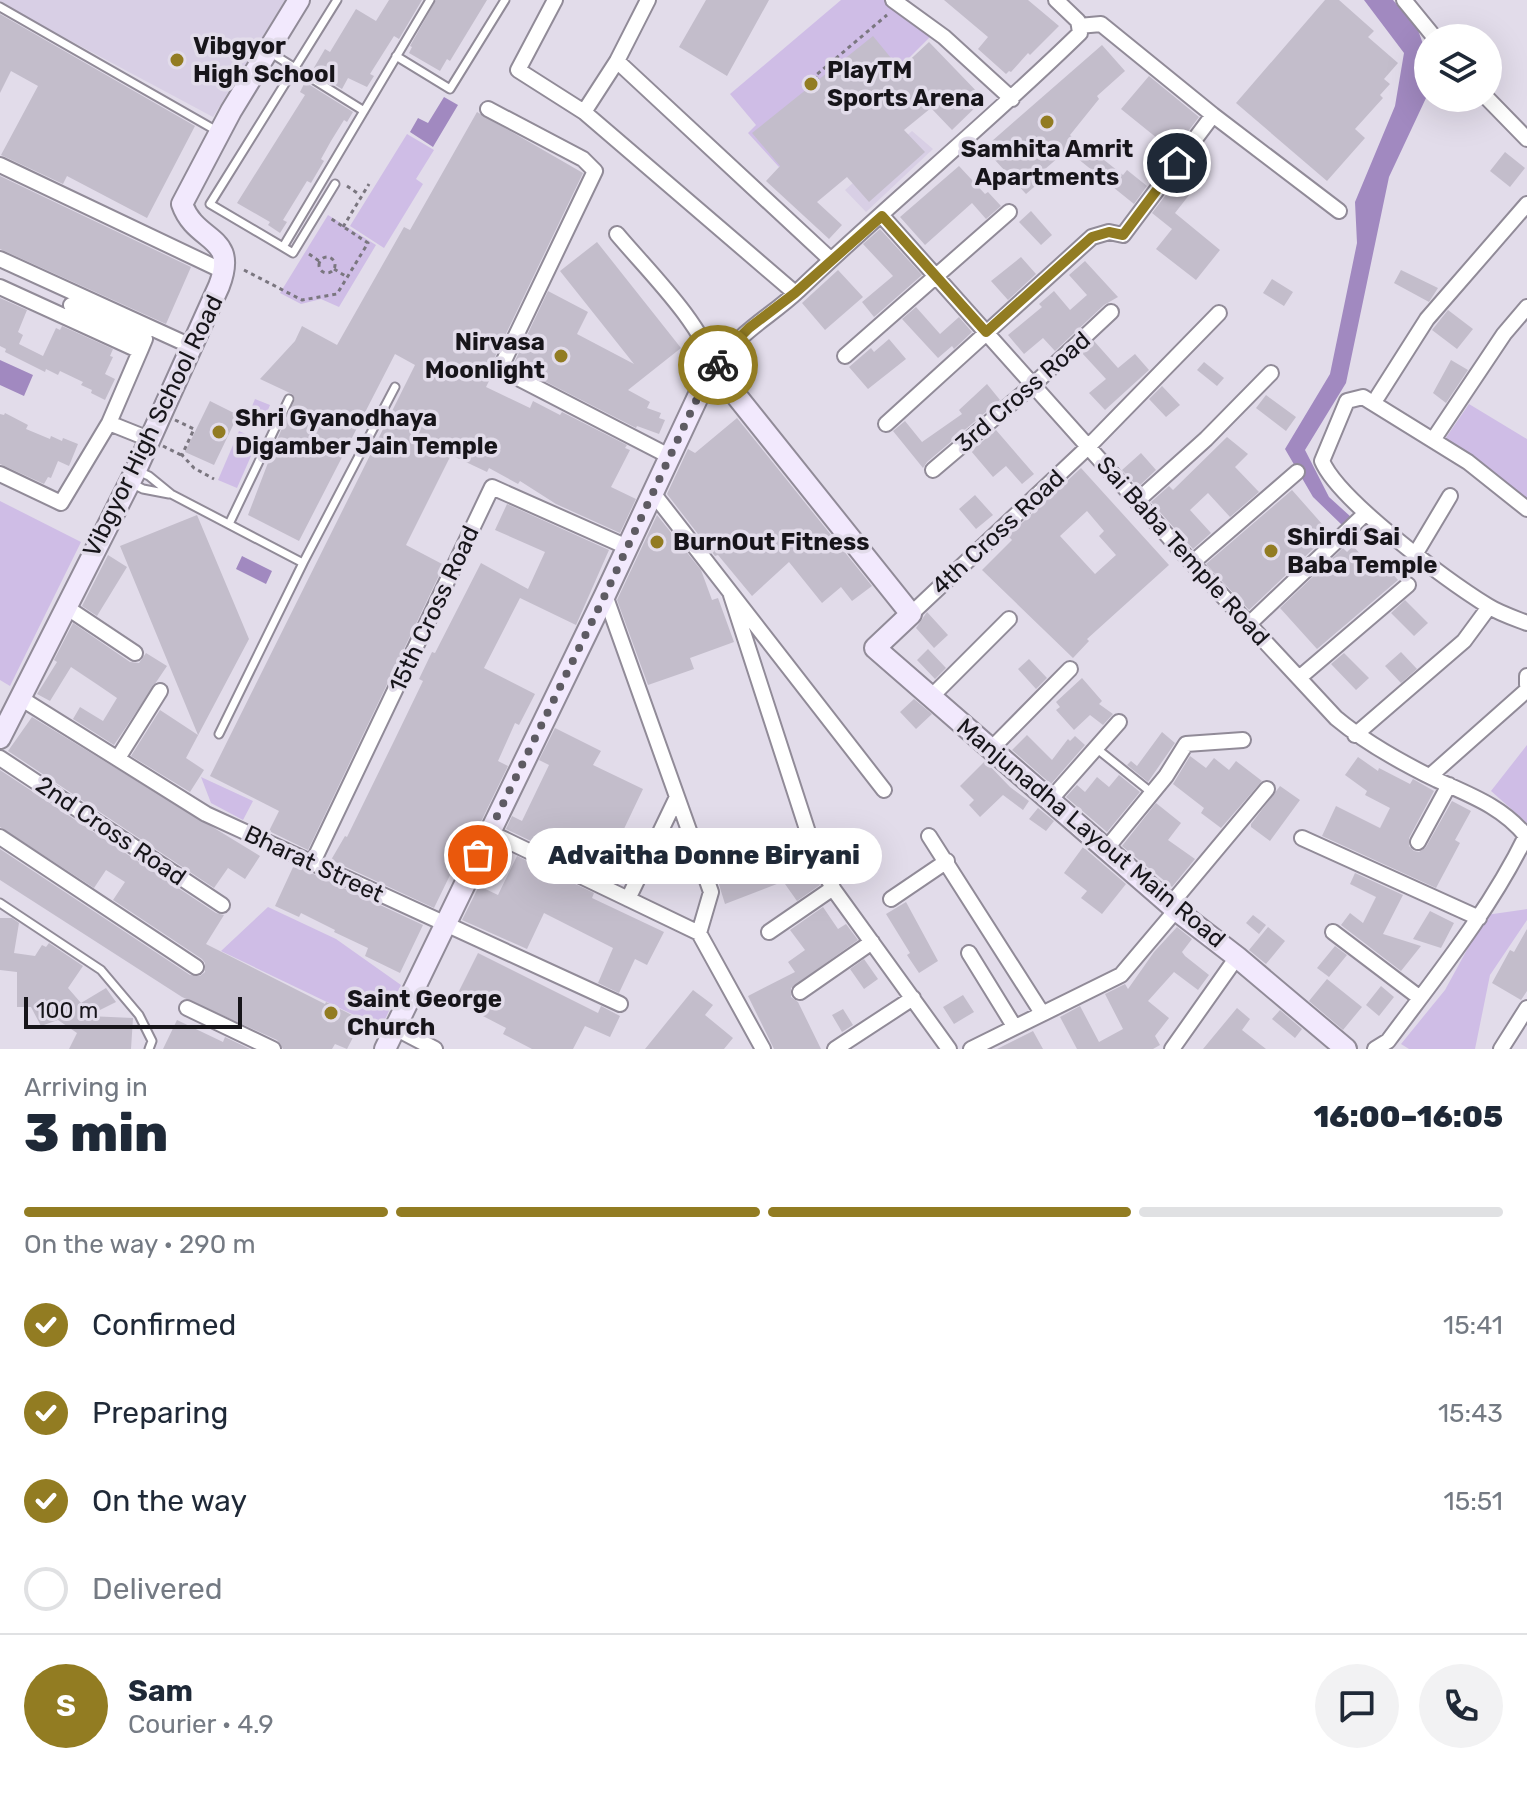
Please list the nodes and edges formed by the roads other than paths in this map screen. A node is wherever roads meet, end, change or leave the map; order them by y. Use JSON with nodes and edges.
{"nodes":[{"id":1,"x":299,"y":0,"type":"edge"},
{"id":2,"x":337,"y":0,"type":"edge"},
{"id":3,"x":430,"y":0,"type":"edge"},
{"id":4,"x":505,"y":0,"type":"edge"},
{"id":5,"x":555,"y":0,"type":"edge"},
{"id":6,"x":648,"y":0,"type":"edge"},
{"id":7,"x":1056,"y":0,"type":"edge"},
{"id":8,"x":1404,"y":0,"type":"edge"},
{"id":9,"x":896,"y":2,"type":"edge"},
{"id":10,"x":0,"y":7,"type":"edge"},
{"id":11,"x":1424,"y":24,"type":"edge"},
{"id":12,"x":1079,"y":26,"type":"junction"},
{"id":13,"x":268,"y":51,"type":"junction"},
{"id":14,"x":396,"y":56,"type":"junction"},
{"id":15,"x":617,"y":61,"type":"junction"},
{"id":16,"x":295,"y":68,"type":"junction"},
{"id":17,"x":1012,"y":99,"type":"junction"},
{"id":18,"x":488,"y":109,"type":"dead end"},
{"id":19,"x":364,"y":111,"type":"junction"},
{"id":20,"x":584,"y":112,"type":"junction"},
{"id":21,"x":1501,"y":112,"type":"edge"},
{"id":22,"x":1213,"y":115,"type":"junction"},
{"id":23,"x":219,"y":132,"type":"junction"},
{"id":24,"x":1527,"y":139,"type":"edge"},
{"id":25,"x":0,"y":165,"type":"edge"},
{"id":26,"x":335,"y":184,"type":"dead end"},
{"id":27,"x":1527,"y":204,"type":"edge"},
{"id":28,"x":1339,"y":211,"type":"dead end"},
{"id":29,"x":1009,"y":212,"type":"dead end"},
{"id":30,"x":882,"y":216,"type":"junction"},
{"id":31,"x":617,"y":234,"type":"dead end"},
{"id":32,"x":283,"y":247,"type":"junction"},
{"id":33,"x":0,"y":259,"type":"edge"},
{"id":34,"x":830,"y":259,"type":"junction"},
{"id":35,"x":234,"y":271,"type":"junction"},
{"id":36,"x":934,"y":275,"type":"junction"},
{"id":37,"x":0,"y":287,"type":"edge"},
{"id":38,"x":795,"y":293,"type":"junction"},
{"id":39,"x":71,"y":305,"type":"dead end"},
{"id":40,"x":1527,"y":307,"type":"edge"},
{"id":41,"x":1111,"y":312,"type":"dead end"},
{"id":42,"x":1219,"y":313,"type":"dead end"},
{"id":43,"x":986,"y":332,"type":"junction"},
{"id":44,"x":193,"y":347,"type":"junction"},
{"id":45,"x":140,"y":351,"type":"junction"},
{"id":46,"x":845,"y":356,"type":"dead end"},
{"id":47,"x":715,"y":369,"type":"junction"},
{"id":48,"x":1271,"y":373,"type":"dead end"},
{"id":49,"x":1033,"y":385,"type":"junction"},
{"id":50,"x":395,"y":387,"type":"dead end"},
{"id":51,"x":1378,"y":396,"type":"dead end"},
{"id":52,"x":289,"y":399,"type":"dead end"},
{"id":53,"x":109,"y":423,"type":"junction"},
{"id":54,"x":886,"y":424,"type":"dead end"},
{"id":55,"x":1437,"y":434,"type":"dead end"},
{"id":56,"x":149,"y":439,"type":"junction"},
{"id":57,"x":1088,"y":447,"type":"junction"},
{"id":58,"x":669,"y":456,"type":"junction"},
{"id":59,"x":933,"y":470,"type":"dead end"},
{"id":60,"x":1297,"y":472,"type":"dead end"},
{"id":61,"x":0,"y":474,"type":"edge"},
{"id":62,"x":133,"y":476,"type":"junction"},
{"id":63,"x":0,"y":483,"type":"edge"},
{"id":64,"x":653,"y":493,"type":"junction"},
{"id":65,"x":171,"y":494,"type":"junction"},
{"id":66,"x":1450,"y":496,"type":"dead end"},
{"id":67,"x":1137,"y":501,"type":"junction"},
{"id":68,"x":61,"y":503,"type":"junction"},
{"id":69,"x":1527,"y":509,"type":"edge"},
{"id":70,"x":1366,"y":513,"type":"junction"},
{"id":71,"x":229,"y":524,"type":"junction"},
{"id":72,"x":627,"y":547,"type":"junction"},
{"id":73,"x":1416,"y":553,"type":"junction"},
{"id":74,"x":303,"y":563,"type":"junction"},
{"id":75,"x":1192,"y":563,"type":"junction"},
{"id":76,"x":1408,"y":585,"type":"dead end"},
{"id":77,"x":605,"y":595,"type":"junction"},
{"id":78,"x":731,"y":595,"type":"junction"},
{"id":79,"x":66,"y":607,"type":"junction"},
{"id":80,"x":1489,"y":607,"type":"junction"},
{"id":81,"x":911,"y":614,"type":"junction"},
{"id":82,"x":1009,"y":619,"type":"dead end"},
{"id":83,"x":1527,"y":623,"type":"edge"},
{"id":84,"x":1249,"y":624,"type":"junction"},
{"id":85,"x":135,"y":653,"type":"dead end"},
{"id":86,"x":1070,"y":669,"type":"dead end"},
{"id":87,"x":1527,"y":676,"type":"edge"},
{"id":88,"x":1299,"y":678,"type":"junction"},
{"id":89,"x":1527,"y":688,"type":"edge"},
{"id":90,"x":160,"y":691,"type":"dead end"},
{"id":91,"x":931,"y":697,"type":"junction"},
{"id":92,"x":22,"y":699,"type":"junction"},
{"id":93,"x":1119,"y":722,"type":"dead end"},
{"id":94,"x":2,"y":731,"type":"edge"},
{"id":95,"x":219,"y":734,"type":"dead end"},
{"id":96,"x":1355,"y":735,"type":"junction"},
{"id":97,"x":1243,"y":740,"type":"dead end"},
{"id":98,"x":1096,"y":748,"type":"junction"},
{"id":99,"x":991,"y":749,"type":"junction"},
{"id":100,"x":0,"y":758,"type":"edge"},
{"id":101,"x":118,"y":758,"type":"junction"},
{"id":102,"x":1430,"y":776,"type":"junction"},
{"id":103,"x":1449,"y":785,"type":"junction"},
{"id":104,"x":1267,"y":789,"type":"dead end"},
{"id":105,"x":884,"y":790,"type":"dead end"},
{"id":106,"x":1152,"y":793,"type":"junction"},
{"id":107,"x":677,"y":797,"type":"junction"},
{"id":108,"x":1050,"y":800,"type":"junction"},
{"id":109,"x":489,"y":832,"type":"junction"},
{"id":110,"x":929,"y":836,"type":"dead end"},
{"id":111,"x":1526,"y":836,"type":"edge"},
{"id":112,"x":0,"y":837,"type":"edge"},
{"id":113,"x":1302,"y":838,"type":"dead end"},
{"id":114,"x":1418,"y":842,"type":"dead end"},
{"id":115,"x":1106,"y":849,"type":"junction"},
{"id":116,"x":947,"y":861,"type":"junction"},
{"id":117,"x":312,"y":864,"type":"junction"},
{"id":118,"x":833,"y":888,"type":"junction"},
{"id":119,"x":628,"y":899,"type":"junction"},
{"id":120,"x":891,"y":899,"type":"dead end"},
{"id":121,"x":0,"y":903,"type":"edge"},
{"id":122,"x":222,"y":905,"type":"dead end"},
{"id":123,"x":1173,"y":907,"type":"junction"},
{"id":124,"x":1479,"y":918,"type":"junction"},
{"id":125,"x":445,"y":924,"type":"junction"},
{"id":126,"x":769,"y":932,"type":"dead end"},
{"id":127,"x":1333,"y":932,"type":"dead end"},
{"id":128,"x":699,"y":933,"type":"junction"},
{"id":129,"x":872,"y":942,"type":"junction"},
{"id":130,"x":969,"y":953,"type":"dead end"},
{"id":131,"x":1237,"y":957,"type":"junction"},
{"id":132,"x":196,"y":967,"type":"dead end"},
{"id":133,"x":800,"y":992,"type":"dead end"},
{"id":134,"x":913,"y":998,"type":"junction"},
{"id":135,"x":1420,"y":998,"type":"junction"},
{"id":136,"x":620,"y":1004,"type":"dead end"},
{"id":137,"x":187,"y":1008,"type":"dead end"},
{"id":138,"x":1527,"y":1008,"type":"edge"},
{"id":139,"x":1042,"y":1013,"type":"junction"},
{"id":140,"x":1014,"y":1026,"type":"junction"},
{"id":141,"x":395,"y":1028,"type":"junction"},
{"id":142,"x":149,"y":1049,"type":"edge"},
{"id":143,"x":273,"y":1049,"type":"edge"},
{"id":144,"x":385,"y":1049,"type":"edge"},
{"id":145,"x":435,"y":1049,"type":"edge"},
{"id":146,"x":763,"y":1049,"type":"edge"},
{"id":147,"x":835,"y":1049,"type":"edge"},
{"id":148,"x":949,"y":1049,"type":"edge"},
{"id":149,"x":971,"y":1049,"type":"edge"},
{"id":150,"x":1172,"y":1049,"type":"edge"},
{"id":151,"x":1346,"y":1049,"type":"edge"},
{"id":152,"x":1375,"y":1049,"type":"edge"},
{"id":153,"x":1501,"y":1049,"type":"edge"}],
"edges":[{"from":1,"to":13,"type":"street","name":"Vibgyor High School Road"},
{"from":2,"to":16,"type":"lane"},
{"from":3,"to":14,"type":"lane"},
{"from":4,"to":14,"type":"lane"},
{"from":5,"to":20,"type":"street"},
{"from":6,"to":15,"type":"street"},
{"from":7,"to":12,"type":"street"},
{"from":8,"to":11,"type":"street"},
{"from":9,"to":17,"type":"street"},
{"from":10,"to":23,"type":"lane"},
{"from":12,"to":17,"type":"street"},
{"from":12,"to":22,"type":"street"},
{"from":13,"to":16,"type":"lane"},
{"from":13,"to":23,"type":"street","name":"Vibgyor High School Road"},
{"from":14,"to":19,"type":"lane"},
{"from":15,"to":20,"type":"street"},
{"from":15,"to":34,"type":"street"},
{"from":16,"to":19,"type":"lane"},
{"from":16,"to":32,"type":"lane"},
{"from":17,"to":30,"type":"street"},
{"from":18,"to":58,"type":"street"},
{"from":19,"to":32,"type":"lane"},
{"from":20,"to":38,"type":"street"},
{"from":21,"to":24,"type":"street"},
{"from":22,"to":28,"type":"street"},
{"from":22,"to":43,"type":"street"},
{"from":23,"to":35,"type":"street","name":"Vibgyor High School Road"},
{"from":25,"to":35,"type":"street"},
{"from":26,"to":32,"type":"lane"},
{"from":27,"to":51,"type":"street"},
{"from":29,"to":36,"type":"street"},
{"from":30,"to":34,"type":"street"},
{"from":30,"to":36,"type":"street","name":"Sai Baba Temple Road"},
{"from":31,"to":47,"type":"street"},
{"from":33,"to":44,"type":"street"},
{"from":34,"to":38,"type":"street"},
{"from":35,"to":44,"type":"street","name":"Vibgyor High School Road"},
{"from":36,"to":43,"type":"street","name":"Sai Baba Temple Road"},
{"from":36,"to":46,"type":"street"},
{"from":37,"to":45,"type":"street"},
{"from":38,"to":47,"type":"street"},
{"from":39,"to":45,"type":"street"},
{"from":40,"to":55,"type":"street"},
{"from":41,"to":49,"type":"street","name":"3rd Cross Road"},
{"from":42,"to":57,"type":"street","name":"4th Cross Road"},
{"from":43,"to":49,"type":"street","name":"Sai Baba Temple Road"},
{"from":43,"to":54,"type":"street"},
{"from":44,"to":56,"type":"street","name":"Vibgyor High School Road"},
{"from":45,"to":53,"type":"street"},
{"from":47,"to":58,"type":"street"},
{"from":47,"to":81,"type":"street"},
{"from":48,"to":67,"type":"street"},
{"from":49,"to":57,"type":"street","name":"Sai Baba Temple Road"},
{"from":49,"to":59,"type":"street","name":"3rd Cross Road"},
{"from":50,"to":74,"type":"lane"},
{"from":52,"to":71,"type":"lane"},
{"from":53,"to":56,"type":"street"},
{"from":53,"to":68,"type":"street"},
{"from":56,"to":62,"type":"street","name":"Vibgyor High School Road"},
{"from":57,"to":67,"type":"street","name":"Sai Baba Temple Road"},
{"from":57,"to":81,"type":"street","name":"4th Cross Road"},
{"from":58,"to":64,"type":"street"},
{"from":60,"to":75,"type":"street"},
{"from":61,"to":68,"type":"street"},
{"from":62,"to":65,"type":"lane"},
{"from":62,"to":65,"type":"lane"},
{"from":62,"to":79,"type":"street","name":"Vibgyor High School Road"},
{"from":63,"to":68,"type":"street"},
{"from":64,"to":72,"type":"street"},
{"from":64,"to":78,"type":"street"},
{"from":65,"to":71,"type":"lane"},
{"from":66,"to":73,"type":"street"},
{"from":67,"to":75,"type":"street","name":"Sai Baba Temple Road"},
{"from":69,"to":70,"type":"street"},
{"from":70,"to":73,"type":"street"},
{"from":70,"to":84,"type":"street"},
{"from":71,"to":74,"type":"lane"},
{"from":72,"to":77,"type":"street"},
{"from":72,"to":117,"type":"street","name":"15th Cross Road"},
{"from":73,"to":80,"type":"street"},
{"from":74,"to":95,"type":"lane"},
{"from":75,"to":84,"type":"street","name":"Sai Baba Temple Road"},
{"from":76,"to":88,"type":"street"},
{"from":77,"to":107,"type":"street"},
{"from":77,"to":109,"type":"street"},
{"from":78,"to":105,"type":"street"},
{"from":78,"to":118,"type":"street"},
{"from":79,"to":85,"type":"street"},
{"from":79,"to":92,"type":"street","name":"Vibgyor High School Road"},
{"from":80,"to":83,"type":"street"},
{"from":80,"to":96,"type":"street"},
{"from":81,"to":91,"type":"street","name":"Manjunadha Layout Main Road"},
{"from":82,"to":91,"type":"street"},
{"from":84,"to":88,"type":"street","name":"Sai Baba Temple Road"},
{"from":86,"to":99,"type":"street"},
{"from":87,"to":89,"type":"street"},
{"from":88,"to":96,"type":"street","name":"Sai Baba Temple Road"},
{"from":89,"to":102,"type":"street"},
{"from":90,"to":101,"type":"street"},
{"from":91,"to":99,"type":"street","name":"Manjunadha Layout Main Road"},
{"from":92,"to":94,"type":"street","name":"Vibgyor High School Road"},
{"from":92,"to":101,"type":"street","name":"Bharat Street"},
{"from":93,"to":98,"type":"street"},
{"from":96,"to":102,"type":"street","name":"Sai Baba Temple Road"},
{"from":97,"to":106,"type":"street"},
{"from":98,"to":106,"type":"lane"},
{"from":98,"to":108,"type":"street"},
{"from":99,"to":108,"type":"street","name":"Manjunadha Layout Main Road"},
{"from":100,"to":122,"type":"street","name":"2nd Cross Road"},
{"from":101,"to":117,"type":"street","name":"Bharat Street"},
{"from":102,"to":103,"type":"street","name":"Sai Baba Temple Road"},
{"from":103,"to":111,"type":"street","name":"Sai Baba Temple Road"},
{"from":103,"to":114,"type":"street"},
{"from":104,"to":123,"type":"street"},
{"from":106,"to":115,"type":"street"},
{"from":107,"to":119,"type":"street"},
{"from":107,"to":128,"type":"street"},
{"from":108,"to":115,"type":"street","name":"Manjunadha Layout Main Road"},
{"from":109,"to":119,"type":"street"},
{"from":109,"to":125,"type":"street"},
{"from":110,"to":116,"type":"street"},
{"from":111,"to":124,"type":"street","name":"Sai Baba Temple Road"},
{"from":112,"to":132,"type":"street"},
{"from":113,"to":124,"type":"street"},
{"from":115,"to":123,"type":"street","name":"Manjunadha Layout Main Road"},
{"from":116,"to":120,"type":"street"},
{"from":116,"to":139,"type":"street"},
{"from":117,"to":125,"type":"street","name":"Bharat Street"},
{"from":118,"to":126,"type":"street"},
{"from":118,"to":129,"type":"street"},
{"from":119,"to":128,"type":"street"},
{"from":121,"to":142,"type":"lane"},
{"from":123,"to":131,"type":"street","name":"Manjunadha Layout Main Road"},
{"from":123,"to":139,"type":"street"},
{"from":124,"to":135,"type":"street","name":"Sai Baba Temple Road"},
{"from":125,"to":136,"type":"street","name":"Bharat Street"},
{"from":125,"to":141,"type":"street"},
{"from":127,"to":135,"type":"street"},
{"from":128,"to":146,"type":"street"},
{"from":129,"to":133,"type":"street"},
{"from":129,"to":134,"type":"street"},
{"from":130,"to":140,"type":"street"},
{"from":131,"to":150,"type":"street"},
{"from":131,"to":151,"type":"street","name":"Manjunadha Layout Main Road"},
{"from":134,"to":147,"type":"street"},
{"from":134,"to":148,"type":"street"},
{"from":135,"to":152,"type":"street","name":"Sai Baba Temple Road"},
{"from":137,"to":143,"type":"street"},
{"from":138,"to":153,"type":"street"},
{"from":139,"to":140,"type":"street"},
{"from":140,"to":149,"type":"street"},
{"from":141,"to":144,"type":"street"},
{"from":141,"to":145,"type":"street"}]}
